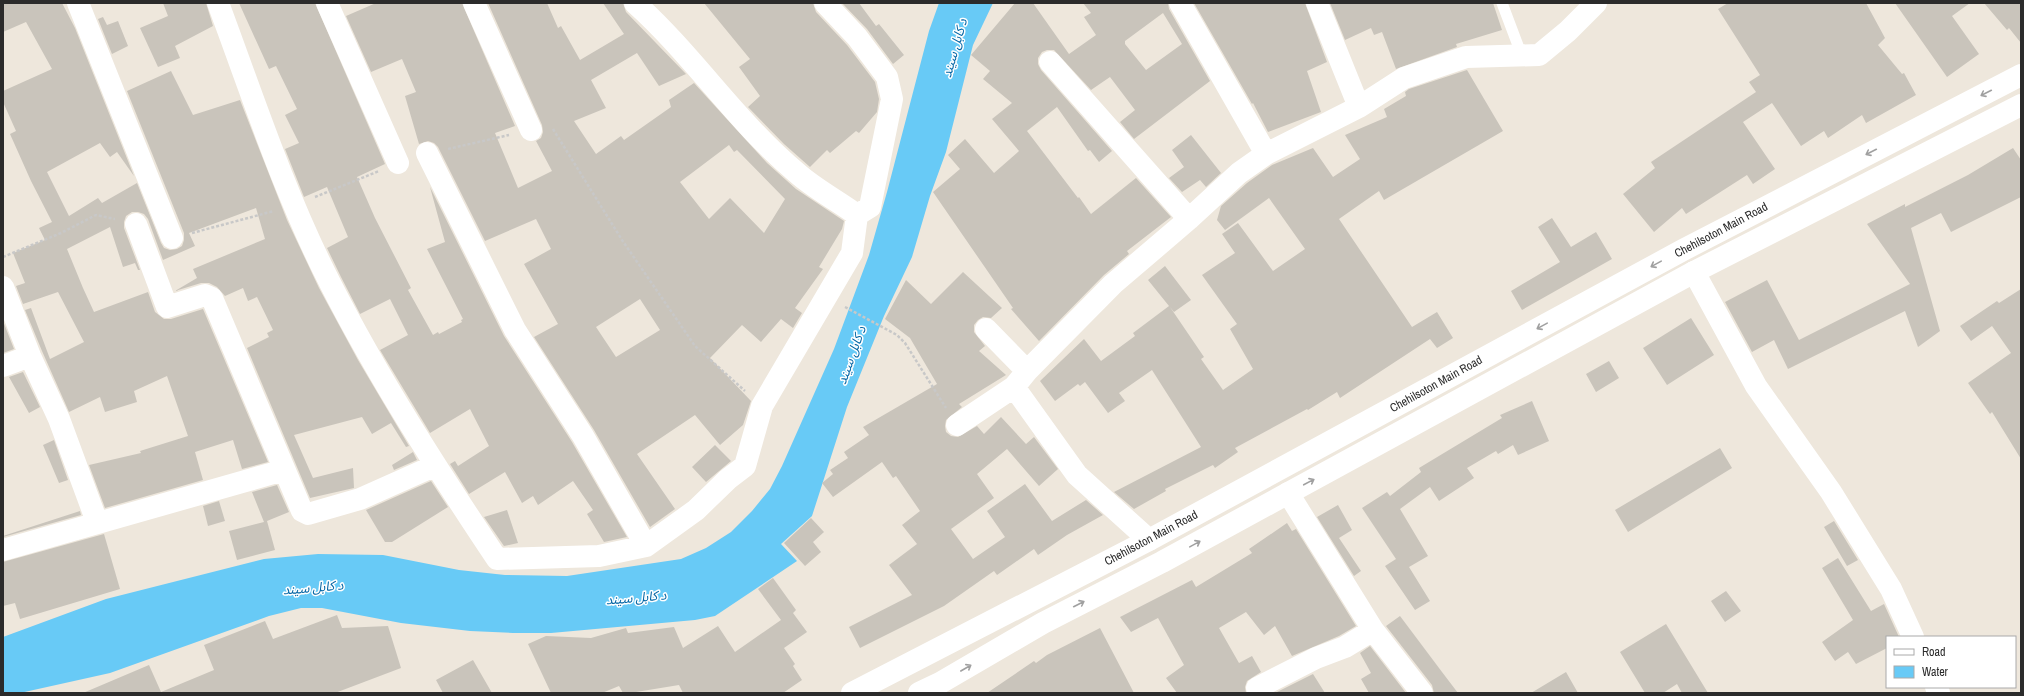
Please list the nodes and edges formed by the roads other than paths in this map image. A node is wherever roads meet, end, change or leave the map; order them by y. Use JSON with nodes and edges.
{"nodes":[{"id":1,"x":78,"y":3,"type":"edge"},
{"id":2,"x":218,"y":3,"type":"edge"},
{"id":3,"x":327,"y":3,"type":"edge"},
{"id":4,"x":474,"y":3,"type":"edge"},
{"id":5,"x":635,"y":3,"type":"edge"},
{"id":6,"x":825,"y":3,"type":"edge"},
{"id":7,"x":1180,"y":3,"type":"edge"},
{"id":8,"x":1317,"y":3,"type":"edge"},
{"id":9,"x":1502,"y":3,"type":"edge"},
{"id":10,"x":1596,"y":3,"type":"edge"},
{"id":11,"x":1522,"y":56,"type":"junction"},
{"id":12,"x":1050,"y":62,"type":"dead end"},
{"id":13,"x":2021,"y":75,"type":"edge"},
{"id":14,"x":2021,"y":105,"type":"edge"},
{"id":15,"x":1359,"y":107,"type":"junction"},
{"id":16,"x":531,"y":130,"type":"road end"},
{"id":17,"x":427,"y":153,"type":"road end"},
{"id":18,"x":1266,"y":154,"type":"junction"},
{"id":19,"x":398,"y":163,"type":"road end"},
{"id":20,"x":857,"y":215,"type":"junction"},
{"id":21,"x":1189,"y":220,"type":"junction"},
{"id":22,"x":136,"y":224,"type":"road end"},
{"id":23,"x":172,"y":238,"type":"road end"},
{"id":24,"x":1694,"y":272,"type":"junction"},
{"id":25,"x":3,"y":287,"type":"edge"},
{"id":26,"x":986,"y":329,"type":"dead end"},
{"id":27,"x":30,"y":356,"type":"junction"},
{"id":28,"x":3,"y":366,"type":"edge"},
{"id":29,"x":1021,"y":379,"type":"junction"},
{"id":30,"x":957,"y":425,"type":"road end"},
{"id":31,"x":434,"y":466,"type":"junction"},
{"id":32,"x":277,"y":472,"type":"dead end"},
{"id":33,"x":1288,"y":493,"type":"junction"},
{"id":34,"x":96,"y":522,"type":"junction"},
{"id":35,"x":1149,"y":540,"type":"junction"},
{"id":36,"x":646,"y":546,"type":"junction"},
{"id":37,"x":3,"y":550,"type":"edge"},
{"id":38,"x":1373,"y":630,"type":"junction"},
{"id":39,"x":1913,"y":636,"type":"edge"},
{"id":40,"x":943,"y":688,"type":"edge"},
{"id":41,"x":852,"y":693,"type":"edge"},
{"id":42,"x":919,"y":693,"type":"edge"},
{"id":43,"x":1259,"y":693,"type":"edge"},
{"id":44,"x":1422,"y":693,"type":"edge"}],
"edges":[{"from":1,"to":23,"type":"street"},
{"from":2,"to":31,"type":"street"},
{"from":3,"to":19,"type":"street"},
{"from":4,"to":16,"type":"street"},
{"from":5,"to":20,"type":"street"},
{"from":6,"to":20,"type":"street"},
{"from":7,"to":18,"type":"street"},
{"from":8,"to":15,"type":"street"},
{"from":9,"to":11,"type":"lane"},
{"from":10,"to":11,"type":"street"},
{"from":11,"to":15,"type":"street"},
{"from":12,"to":21,"type":"street"},
{"from":13,"to":35,"type":"street","name":"Chehilsoton Main Road","one_way":true},
{"from":14,"to":24,"type":"street","name":"Chehilsoton Main Road"},
{"from":15,"to":18,"type":"street"},
{"from":17,"to":36,"type":"street"},
{"from":18,"to":21,"type":"street"},
{"from":20,"to":36,"type":"street"},
{"from":21,"to":29,"type":"street"},
{"from":22,"to":31,"type":"street"},
{"from":33,"to":24,"type":"street","name":"Chehilsoton Main Road","one_way":true},
{"from":24,"to":39,"type":"street"},
{"from":25,"to":27,"type":"street"},
{"from":26,"to":29,"type":"street"},
{"from":27,"to":28,"type":"street"},
{"from":27,"to":34,"type":"street"},
{"from":29,"to":30,"type":"street"},
{"from":29,"to":35,"type":"street"},
{"from":31,"to":36,"type":"street"},
{"from":32,"to":34,"type":"street"},
{"from":33,"to":38,"type":"street"},
{"from":40,"to":33,"type":"street","name":"Chehilsoton Main Road","one_way":true},
{"from":34,"to":37,"type":"street"},
{"from":35,"to":41,"type":"street","name":"Chehilsoton Main Road"},
{"from":38,"to":43,"type":"street"},
{"from":38,"to":44,"type":"street"},
{"from":40,"to":42,"type":"street","name":"Chehilsoton Main Road"}]}
